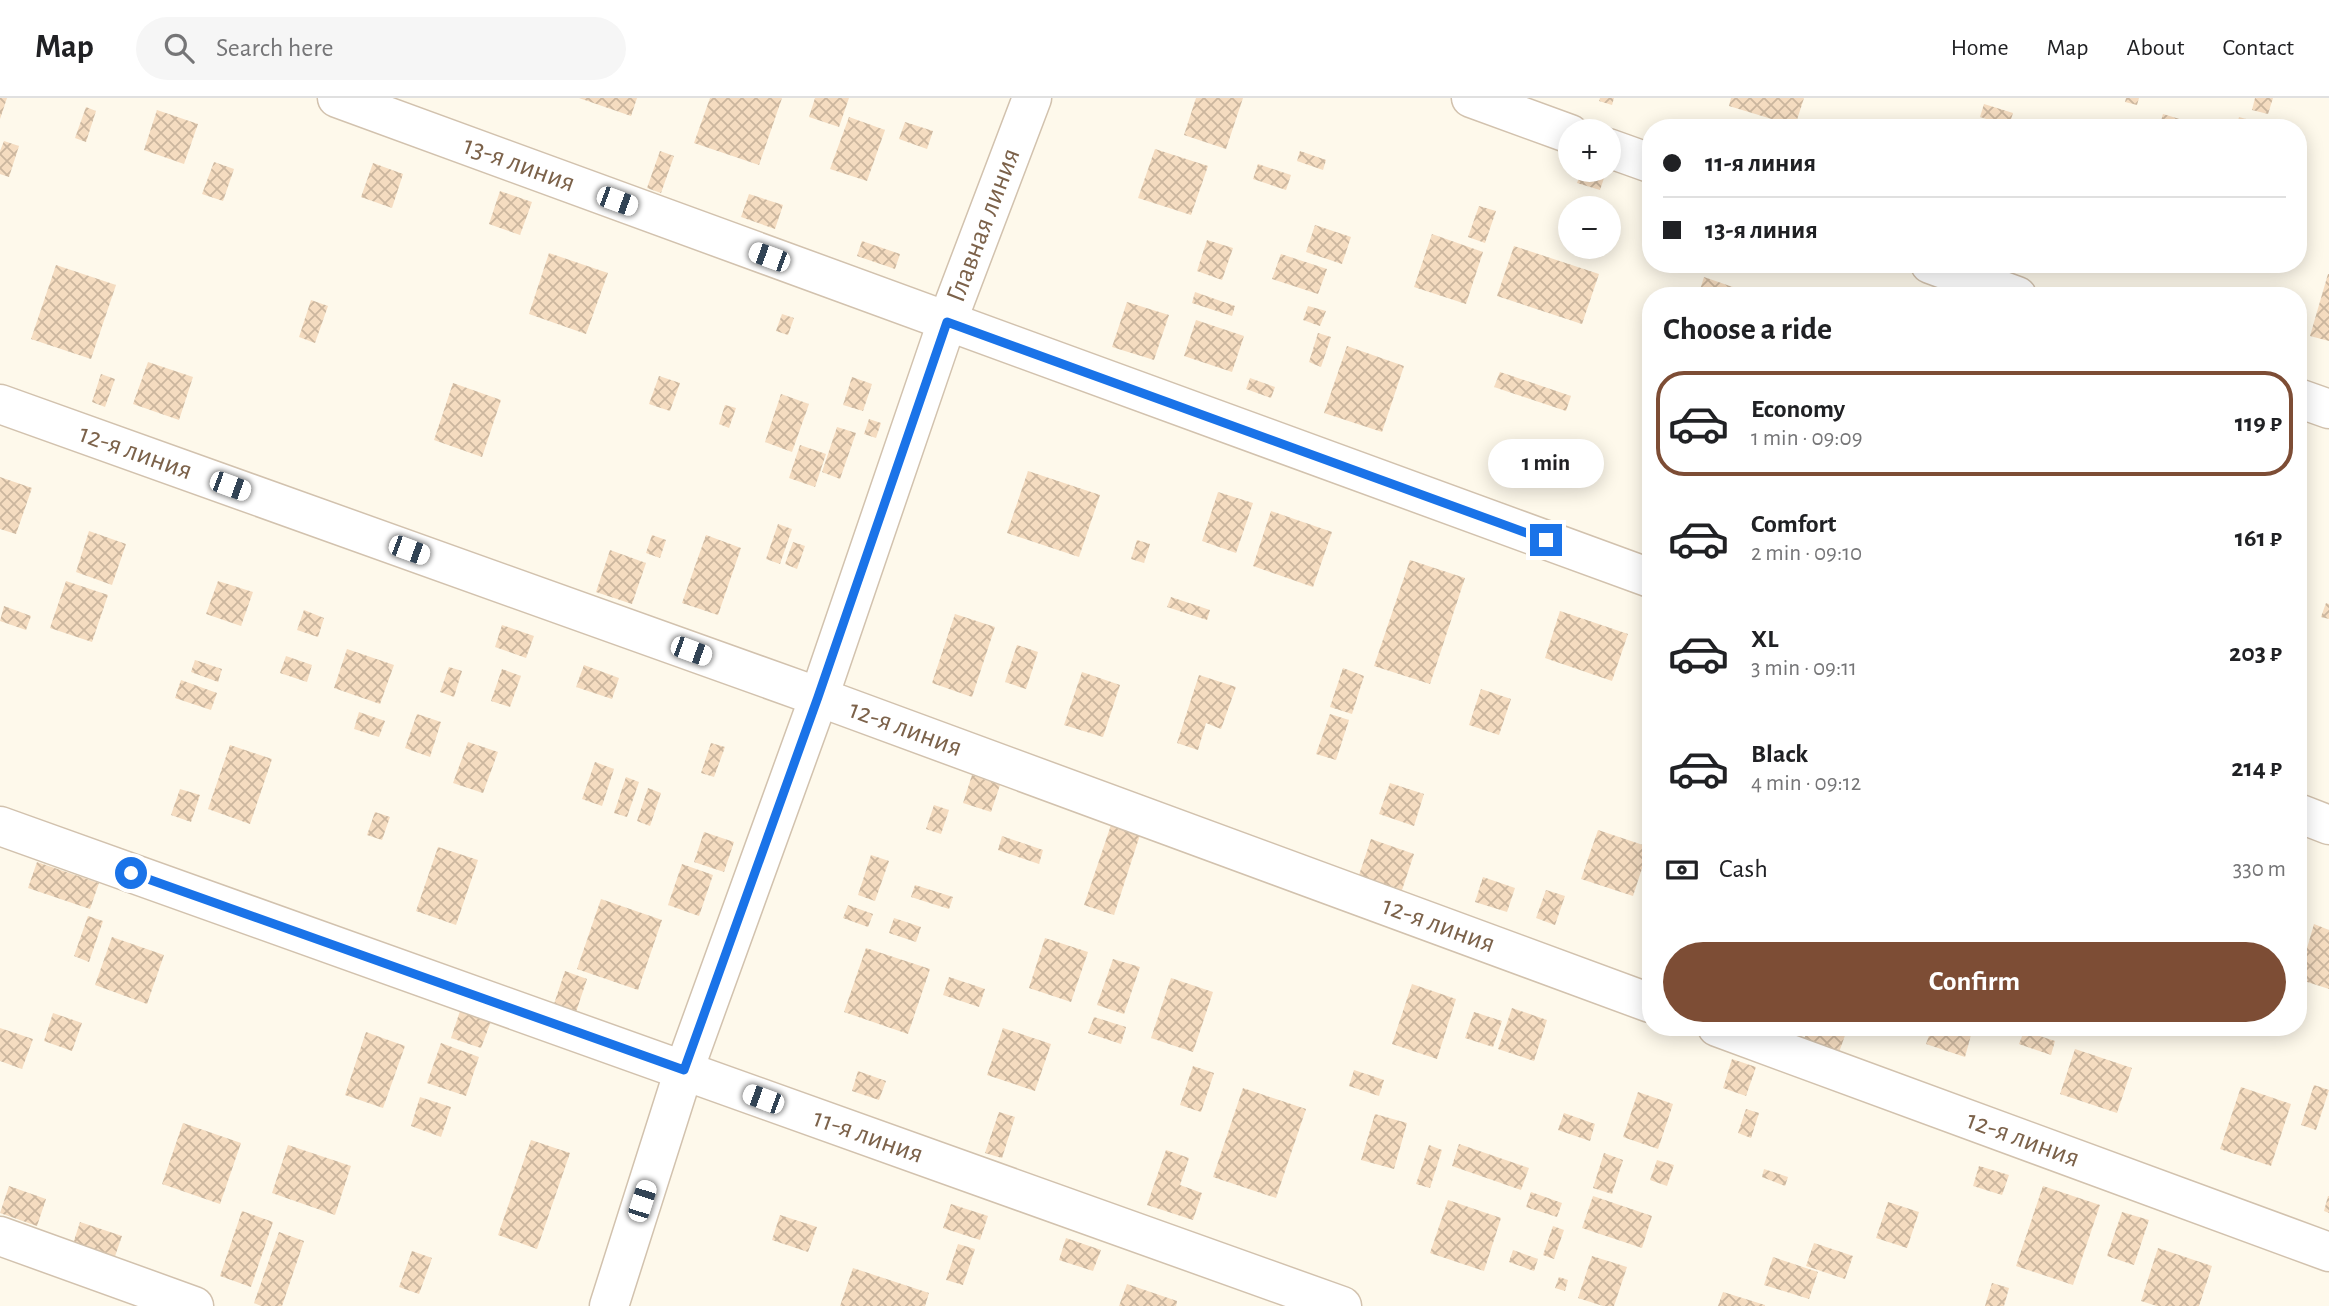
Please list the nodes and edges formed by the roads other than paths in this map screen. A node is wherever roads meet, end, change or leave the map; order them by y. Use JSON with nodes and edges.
{"nodes":[{"id":1,"x":337,"y":98,"type":"edge"},
{"id":2,"x":1032,"y":98,"type":"edge"},
{"id":3,"x":1471,"y":98,"type":"edge"},
{"id":4,"x":1558,"y":130,"type":"edge"},
{"id":5,"x":1621,"y":153,"type":"edge"},
{"id":6,"x":1642,"y":160,"type":"edge"},
{"id":7,"x":1954,"y":273,"type":"edge"},
{"id":8,"x":1993,"y":287,"type":"edge"},
{"id":9,"x":947,"y":322,"type":"junction"},
{"id":10,"x":2307,"y":401,"type":"edge"},
{"id":11,"x":0,"y":404,"type":"edge"},
{"id":12,"x":2329,"y":409,"type":"edge"},
{"id":13,"x":1642,"y":575,"type":"edge"},
{"id":14,"x":818,"y":697,"type":"junction"},
{"id":15,"x":2307,"y":816,"type":"edge"},
{"id":16,"x":2329,"y":825,"type":"edge"},
{"id":17,"x":0,"y":826,"type":"edge"},
{"id":18,"x":1642,"y":1000,"type":"edge"},
{"id":19,"x":1741,"y":1036,"type":"edge"},
{"id":20,"x":684,"y":1070,"type":"junction"},
{"id":21,"x":0,"y":1236,"type":"edge"},
{"id":22,"x":2329,"y":1252,"type":"edge"},
{"id":23,"x":194,"y":1306,"type":"edge"},
{"id":24,"x":609,"y":1306,"type":"edge"},
{"id":25,"x":1342,"y":1306,"type":"edge"}],
"edges":[{"from":1,"to":9,"type":"street","name":"13-я линия"},
{"from":2,"to":9,"type":"street","name":"Главная линия"},
{"from":3,"to":4,"type":"street"},
{"from":5,"to":6,"type":"street"},
{"from":7,"to":8,"type":"street"},
{"from":9,"to":13,"type":"street","name":"13-я линия"},
{"from":9,"to":14,"type":"street","name":"Главная линия"},
{"from":10,"to":12,"type":"street"},
{"from":11,"to":14,"type":"street","name":"12-я линия"},
{"from":14,"to":18,"type":"street","name":"12-я линия"},
{"from":14,"to":20,"type":"street","name":"Главная линия"},
{"from":15,"to":16,"type":"street"},
{"from":17,"to":20,"type":"street","name":"11-я линия"},
{"from":19,"to":22,"type":"street","name":"12-я линия"},
{"from":20,"to":24,"type":"street","name":"Главная линия"},
{"from":20,"to":25,"type":"street","name":"11-я линия"},
{"from":21,"to":23,"type":"street"}]}
